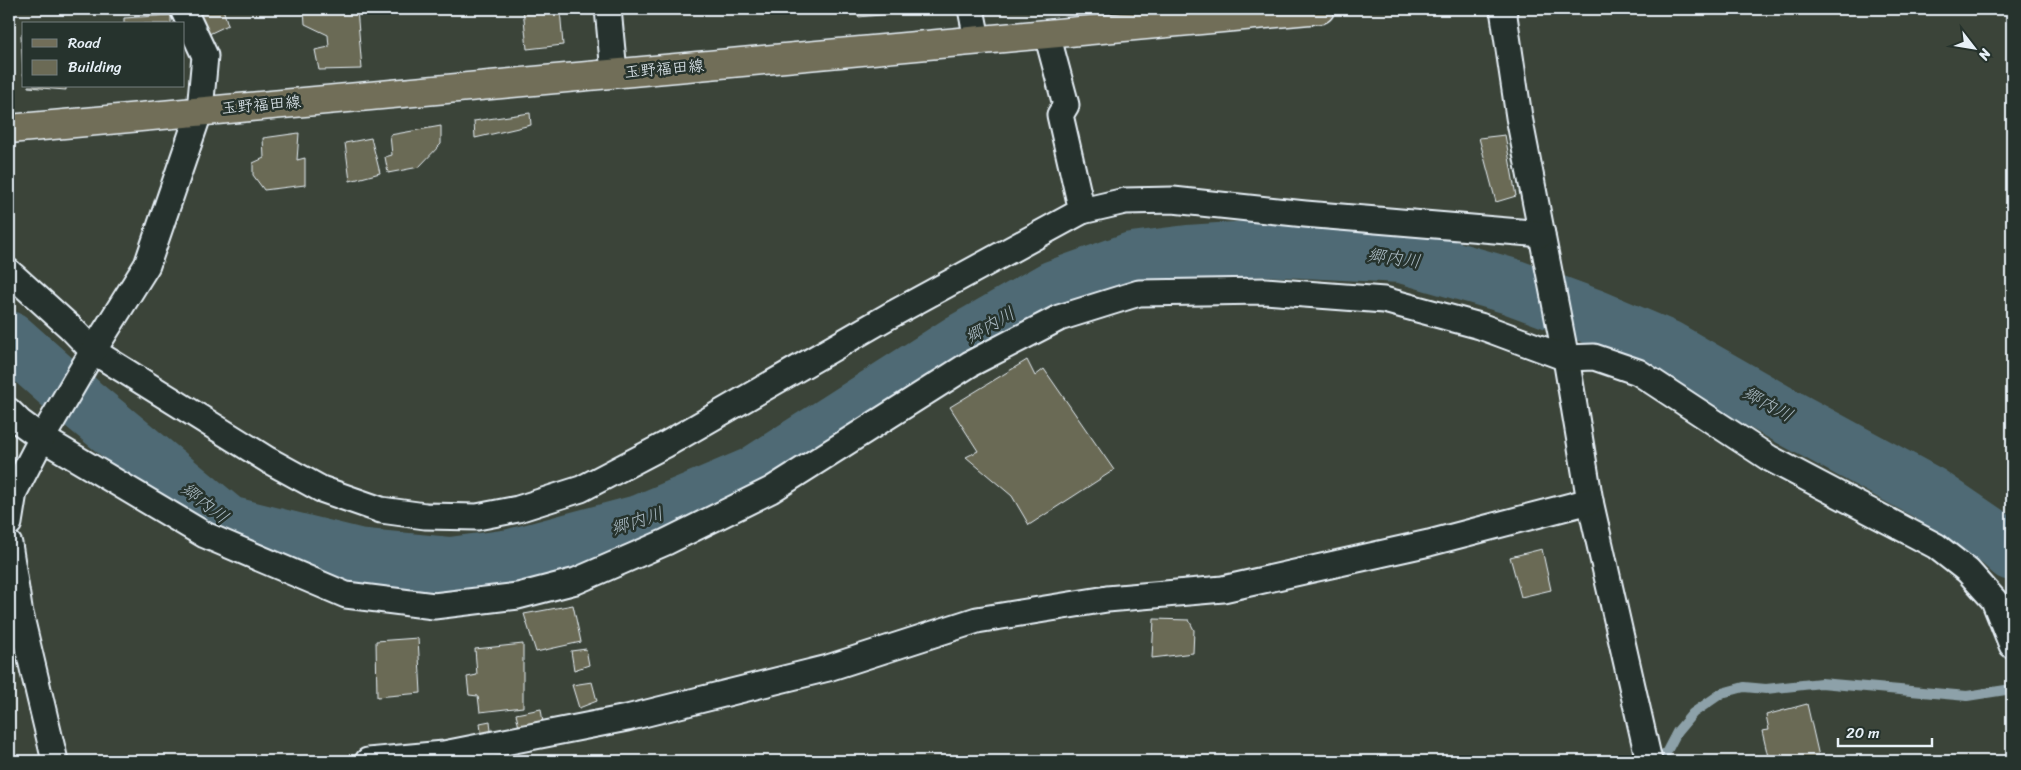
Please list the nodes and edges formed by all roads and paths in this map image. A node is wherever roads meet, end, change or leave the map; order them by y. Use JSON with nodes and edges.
{"nodes":[{"id":1,"x":183,"y":9,"type":"edge"},
{"id":2,"x":608,"y":9,"type":"edge"},
{"id":3,"x":971,"y":9,"type":"edge"},
{"id":4,"x":1320,"y":9,"type":"edge"},
{"id":5,"x":1503,"y":9,"type":"edge"},
{"id":6,"x":1047,"y":34,"type":"junction"},
{"id":7,"x":977,"y":39,"type":"junction"},
{"id":8,"x":614,"y":72,"type":"junction"},
{"id":9,"x":200,"y":110,"type":"junction"},
{"id":10,"x":9,"y":128,"type":"edge"},
{"id":11,"x":1082,"y":211,"type":"junction"},
{"id":12,"x":1542,"y":234,"type":"junction"},
{"id":13,"x":9,"y":272,"type":"edge"},
{"id":14,"x":1564,"y":347,"type":"junction"},
{"id":15,"x":89,"y":357,"type":"junction"},
{"id":16,"x":9,"y":411,"type":"edge"},
{"id":17,"x":48,"y":429,"type":"junction"},
{"id":18,"x":1590,"y":501,"type":"junction"},
{"id":19,"x":9,"y":523,"type":"edge"},
{"id":20,"x":9,"y":544,"type":"edge"},
{"id":21,"x":2012,"y":645,"type":"edge"},
{"id":22,"x":1648,"y":758,"type":"edge"},
{"id":23,"x":418,"y":759,"type":"edge"},
{"id":24,"x":56,"y":761,"type":"edge"},
{"id":25,"x":368,"y":761,"type":"edge"}],
"edges":[{"from":1,"to":9,"type":"street"},
{"from":2,"to":8,"type":"street"},
{"from":3,"to":7,"type":"street"},
{"from":4,"to":6,"type":"main road","name":"玉野福田線"},
{"from":5,"to":12,"type":"street"},
{"from":6,"to":7,"type":"main road","name":"玉野福田線"},
{"from":6,"to":11,"type":"street"},
{"from":7,"to":8,"type":"main road","name":"玉野福田線"},
{"from":8,"to":9,"type":"main road","name":"玉野福田線"},
{"from":9,"to":10,"type":"main road","name":"玉野福田線"},
{"from":9,"to":15,"type":"street"},
{"from":11,"to":12,"type":"street"},
{"from":11,"to":15,"type":"street"},
{"from":12,"to":14,"type":"street"},
{"from":13,"to":15,"type":"street"},
{"from":14,"to":17,"type":"street"},
{"from":14,"to":18,"type":"street"},
{"from":14,"to":21,"type":"street"},
{"from":15,"to":17,"type":"street"},
{"from":16,"to":17,"type":"street"},
{"from":17,"to":19,"type":"street"},
{"from":18,"to":22,"type":"street"},
{"from":18,"to":23,"type":"street"},
{"from":20,"to":24,"type":"street"},
{"from":23,"to":25,"type":"street"}]}
